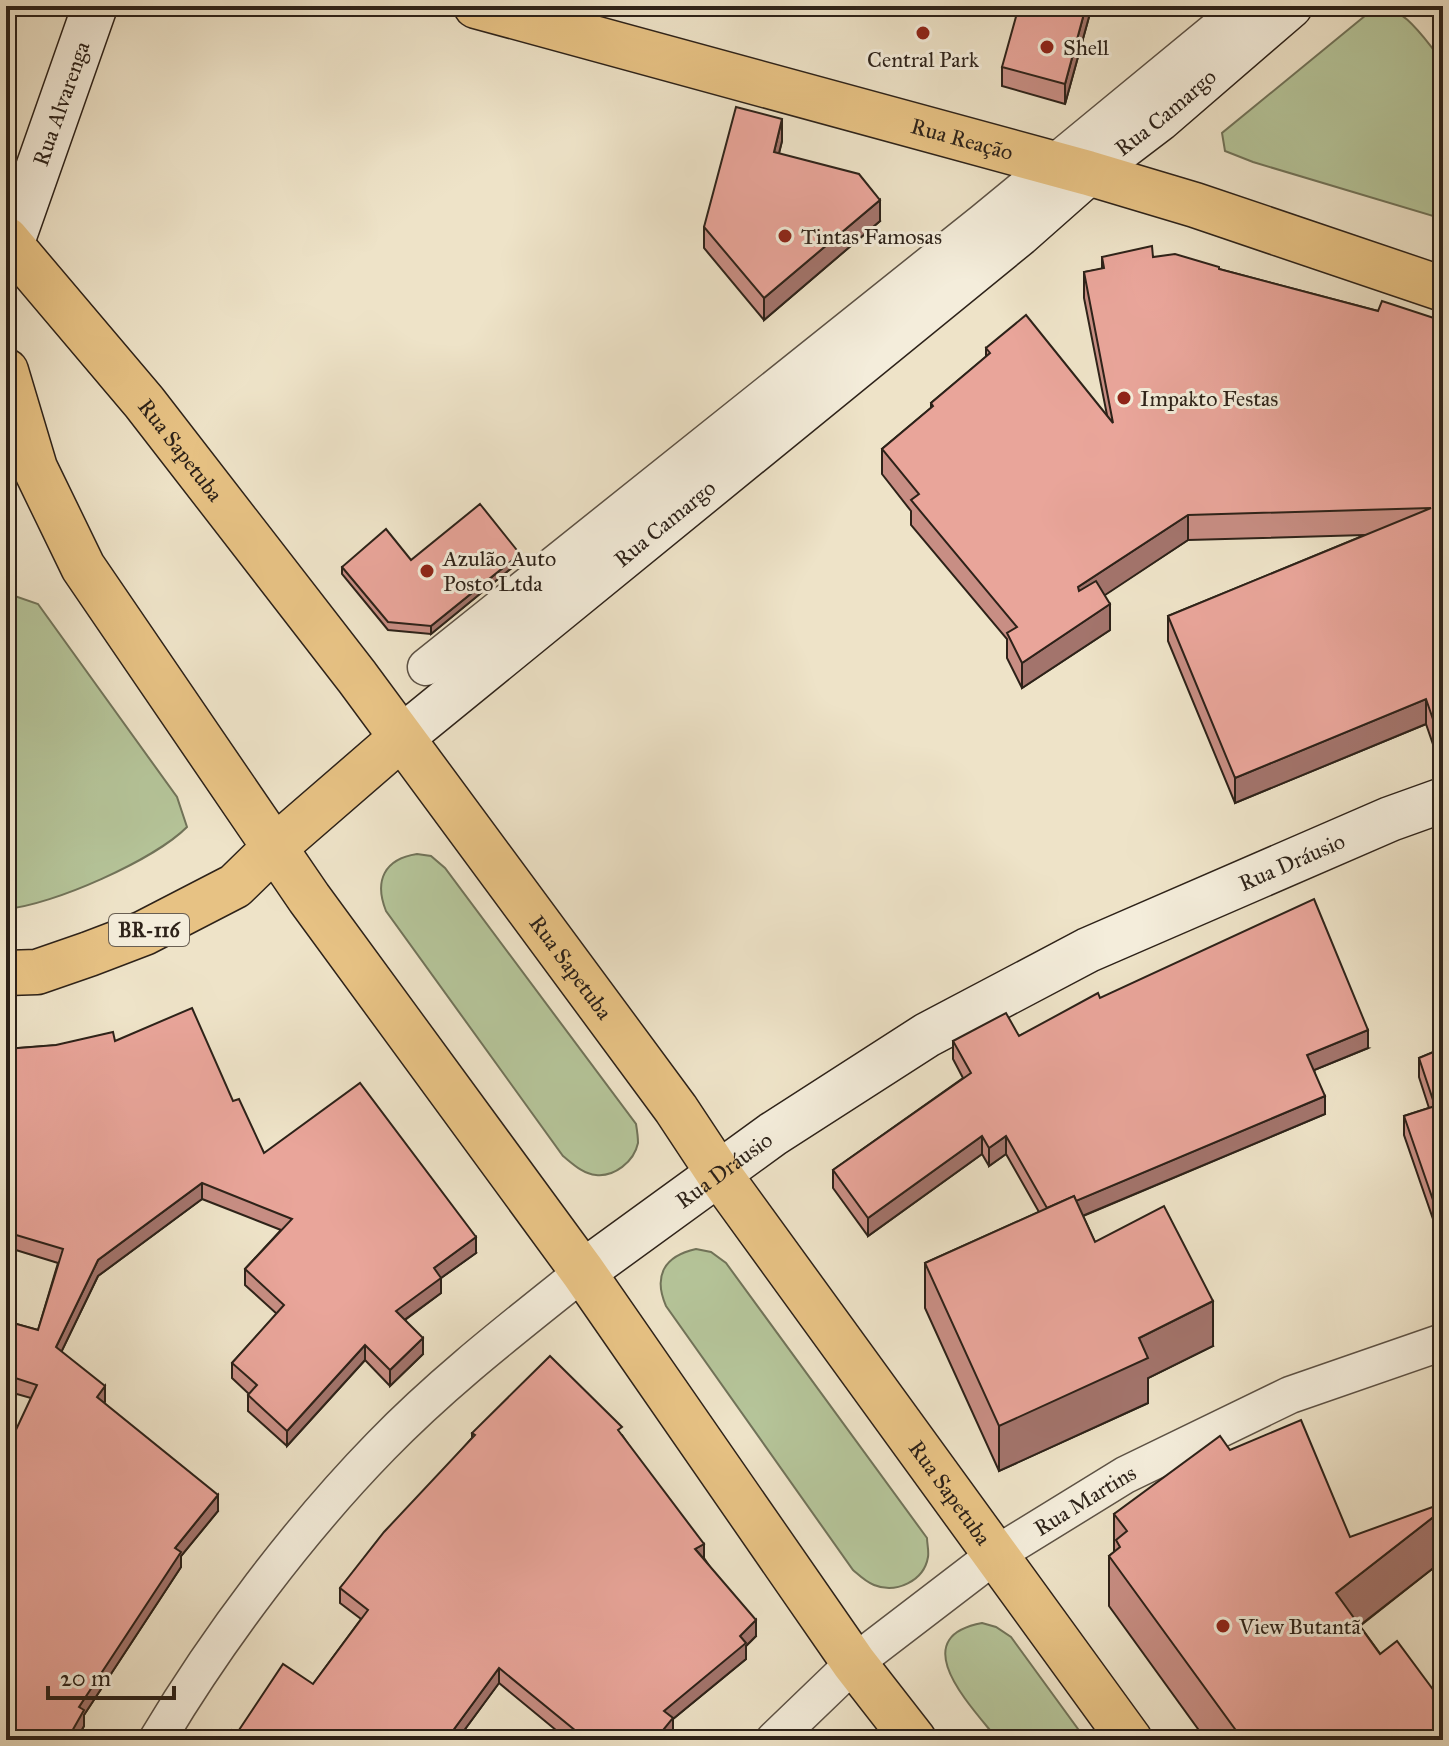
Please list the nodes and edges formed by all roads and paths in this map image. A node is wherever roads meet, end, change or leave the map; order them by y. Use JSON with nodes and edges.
{"nodes":[{"id":1,"x":95,"y":6,"type":"edge"},
{"id":2,"x":476,"y":6,"type":"edge"},
{"id":3,"x":1245,"y":6,"type":"edge"},
{"id":4,"x":1290,"y":6,"type":"edge"},
{"id":5,"x":1072,"y":168,"type":"junction"},
{"id":6,"x":7,"y":253,"type":"edge"},
{"id":7,"x":1443,"y":289,"type":"edge"},
{"id":8,"x":6,"y":371,"type":"edge"},
{"id":9,"x":426,"y":667,"type":"dead end"},
{"id":10,"x":401,"y":738,"type":"junction"},
{"id":11,"x":1443,"y":800,"type":"edge"},
{"id":12,"x":274,"y":848,"type":"junction"},
{"id":13,"x":6,"y":973,"type":"edge"},
{"id":14,"x":719,"y":1174,"type":"junction"},
{"id":15,"x":583,"y":1272,"type":"junction"},
{"id":16,"x":1443,"y":1342,"type":"edge"},
{"id":17,"x":995,"y":1555,"type":"junction"},
{"id":18,"x":854,"y":1663,"type":"junction"},
{"id":19,"x":157,"y":1740,"type":"edge"},
{"id":20,"x":774,"y":1740,"type":"edge"},
{"id":21,"x":914,"y":1740,"type":"edge"},
{"id":22,"x":1130,"y":1740,"type":"edge"}],
"edges":[{"from":1,"to":6,"type":"main road","name":"Rua Alvarenga"},
{"from":2,"to":5,"type":"main road","name":"Rua Reação"},
{"from":3,"to":5,"type":"street"},
{"from":4,"to":5,"type":"main road","name":"Rua Camargo","number":"BR-116"},
{"from":5,"to":7,"type":"main road","name":"Rua Reação"},
{"from":5,"to":9,"type":"street"},
{"from":5,"to":10,"type":"main road","name":"Rua Camargo","number":"BR-116"},
{"from":6,"to":10,"type":"main road","name":"Rua Sapetuba"},
{"from":8,"to":12,"type":"main road"},
{"from":10,"to":12,"type":"main road","name":"Rua Camargo","number":"BR-116"},
{"from":10,"to":14,"type":"main road","name":"Rua Sapetuba"},
{"from":11,"to":14,"type":"main road","name":"Rua Dráusio"},
{"from":12,"to":13,"type":"main road","name":"Rua Camargo","number":"BR-116"},
{"from":12,"to":15,"type":"main road"},
{"from":14,"to":15,"type":"main road","name":"Rua Dráusio"},
{"from":14,"to":17,"type":"main road","name":"Rua Sapetuba"},
{"from":15,"to":18,"type":"main road"},
{"from":15,"to":19,"type":"street","name":"Rua Dráusio"},
{"from":16,"to":17,"type":"street","name":"Rua Martins"},
{"from":17,"to":18,"type":"street","name":"Rua Martins"},
{"from":17,"to":22,"type":"main road","name":"Rua Sapetuba"},
{"from":18,"to":20,"type":"street","name":"Rua Martins"},
{"from":18,"to":21,"type":"main road"}]}
